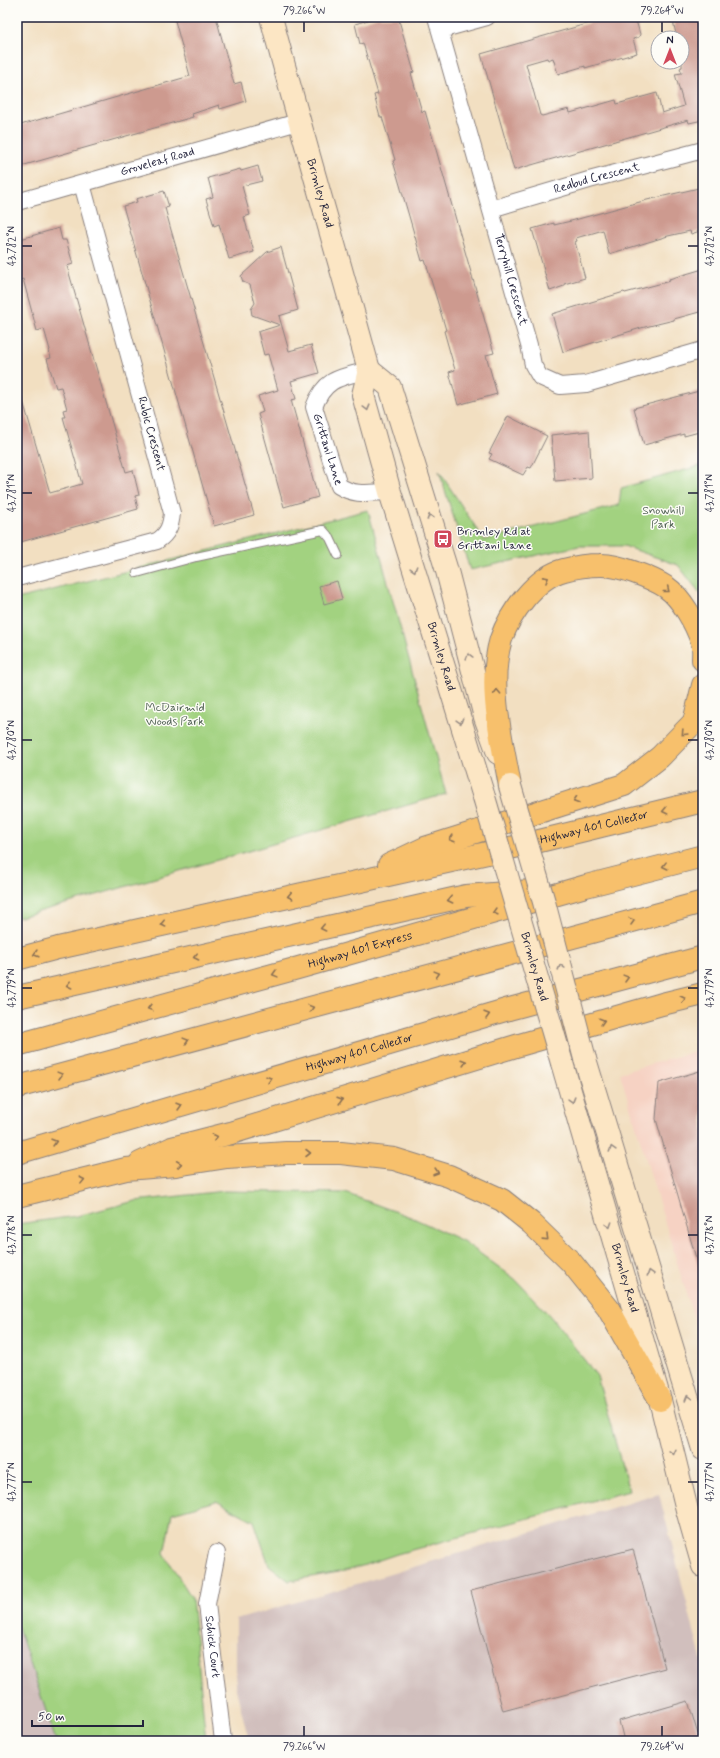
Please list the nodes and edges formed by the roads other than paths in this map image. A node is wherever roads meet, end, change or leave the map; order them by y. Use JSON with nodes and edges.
{"nodes":[{"id":1,"x":270,"y":17,"type":"edge"},
{"id":2,"x":487,"y":17,"type":"edge"},
{"id":3,"x":438,"y":24,"type":"edge"},
{"id":4,"x":298,"y":122,"type":"junction"},
{"id":5,"x":703,"y":150,"type":"edge"},
{"id":6,"x":82,"y":184,"type":"junction"},
{"id":7,"x":17,"y":202,"type":"edge"},
{"id":8,"x":491,"y":209,"type":"junction"},
{"id":9,"x":703,"y":350,"type":"edge"},
{"id":10,"x":369,"y":370,"type":"junction"},
{"id":11,"x":390,"y":492,"type":"junction"},
{"id":12,"x":338,"y":555,"type":"dead end"},
{"id":13,"x":137,"y":573,"type":"dead end"},
{"id":14,"x":17,"y":578,"type":"edge"},
{"id":15,"x":703,"y":660,"type":"edge"},
{"id":16,"x":703,"y":685,"type":"edge"},
{"id":17,"x":510,"y":786,"type":"junction"},
{"id":18,"x":703,"y":801,"type":"edge"},
{"id":19,"x":703,"y":856,"type":"edge"},
{"id":20,"x":355,"y":881,"type":"junction"},
{"id":21,"x":586,"y":886,"type":"junction"},
{"id":22,"x":703,"y":902,"type":"edge"},
{"id":23,"x":703,"y":957,"type":"edge"},
{"id":24,"x":17,"y":960,"type":"edge"},
{"id":25,"x":703,"y":994,"type":"edge"},
{"id":26,"x":17,"y":997,"type":"edge"},
{"id":27,"x":17,"y":1044,"type":"edge"},
{"id":28,"x":19,"y":1087,"type":"edge"},
{"id":29,"x":17,"y":1153,"type":"edge"},
{"id":30,"x":126,"y":1169,"type":"junction"},
{"id":31,"x":17,"y":1196,"type":"edge"},
{"id":32,"x":660,"y":1400,"type":"junction"},
{"id":33,"x":703,"y":1448,"type":"edge"},
{"id":34,"x":217,"y":1554,"type":"dead end"},
{"id":35,"x":703,"y":1566,"type":"edge"},
{"id":36,"x":223,"y":1741,"type":"edge"}],
"edges":[{"from":1,"to":4,"type":"main road","name":"Brimley Road"},
{"from":2,"to":3,"type":"street"},
{"from":3,"to":8,"type":"street","name":"Terryhill Crescent"},
{"from":4,"to":6,"type":"street","name":"Groveleaf Road"},
{"from":4,"to":10,"type":"main road","name":"Brimley Road"},
{"from":5,"to":8,"type":"street","name":"Redbud Crescent"},
{"from":6,"to":7,"type":"street","name":"Groveleaf Road"},
{"from":6,"to":14,"type":"street","name":"Rubic Crescent"},
{"from":8,"to":9,"type":"street","name":"Terryhill Crescent"},
{"from":10,"to":11,"type":"main road","name":"Brimley Road","one_way":true},
{"from":10,"to":11,"type":"street","name":"Grittani Lane"},
{"from":17,"to":10,"type":"main road","name":"Brimley Road","one_way":true},
{"from":11,"to":32,"type":"main road","name":"Brimley Road","one_way":true,"bridge":true},
{"from":12,"to":13,"type":"lane"},
{"from":17,"to":15,"type":"highway","one_way":true},
{"from":16,"to":20,"type":"highway","one_way":true},
{"from":33,"to":17,"type":"main road","name":"Brimley Road","one_way":true,"bridge":true},
{"from":18,"to":20,"type":"highway","name":"Highway 401 Collector","one_way":true},
{"from":19,"to":21,"type":"highway","name":"Highway 401 Express","one_way":true},
{"from":20,"to":24,"type":"highway","name":"Highway 401 Collector","one_way":true},
{"from":21,"to":26,"type":"highway","one_way":true},
{"from":21,"to":27,"type":"highway","name":"Highway 401 Express","one_way":true},
{"from":28,"to":22,"type":"highway","one_way":true},
{"from":29,"to":23,"type":"highway","name":"Highway 401 Collector","one_way":true},
{"from":30,"to":25,"type":"highway","one_way":true},
{"from":31,"to":30,"type":"highway","one_way":true},
{"from":30,"to":32,"type":"highway","one_way":true},
{"from":32,"to":35,"type":"main road","name":"Brimley Road","one_way":true},
{"from":34,"to":36,"type":"street","name":"Schick Court"}]}
